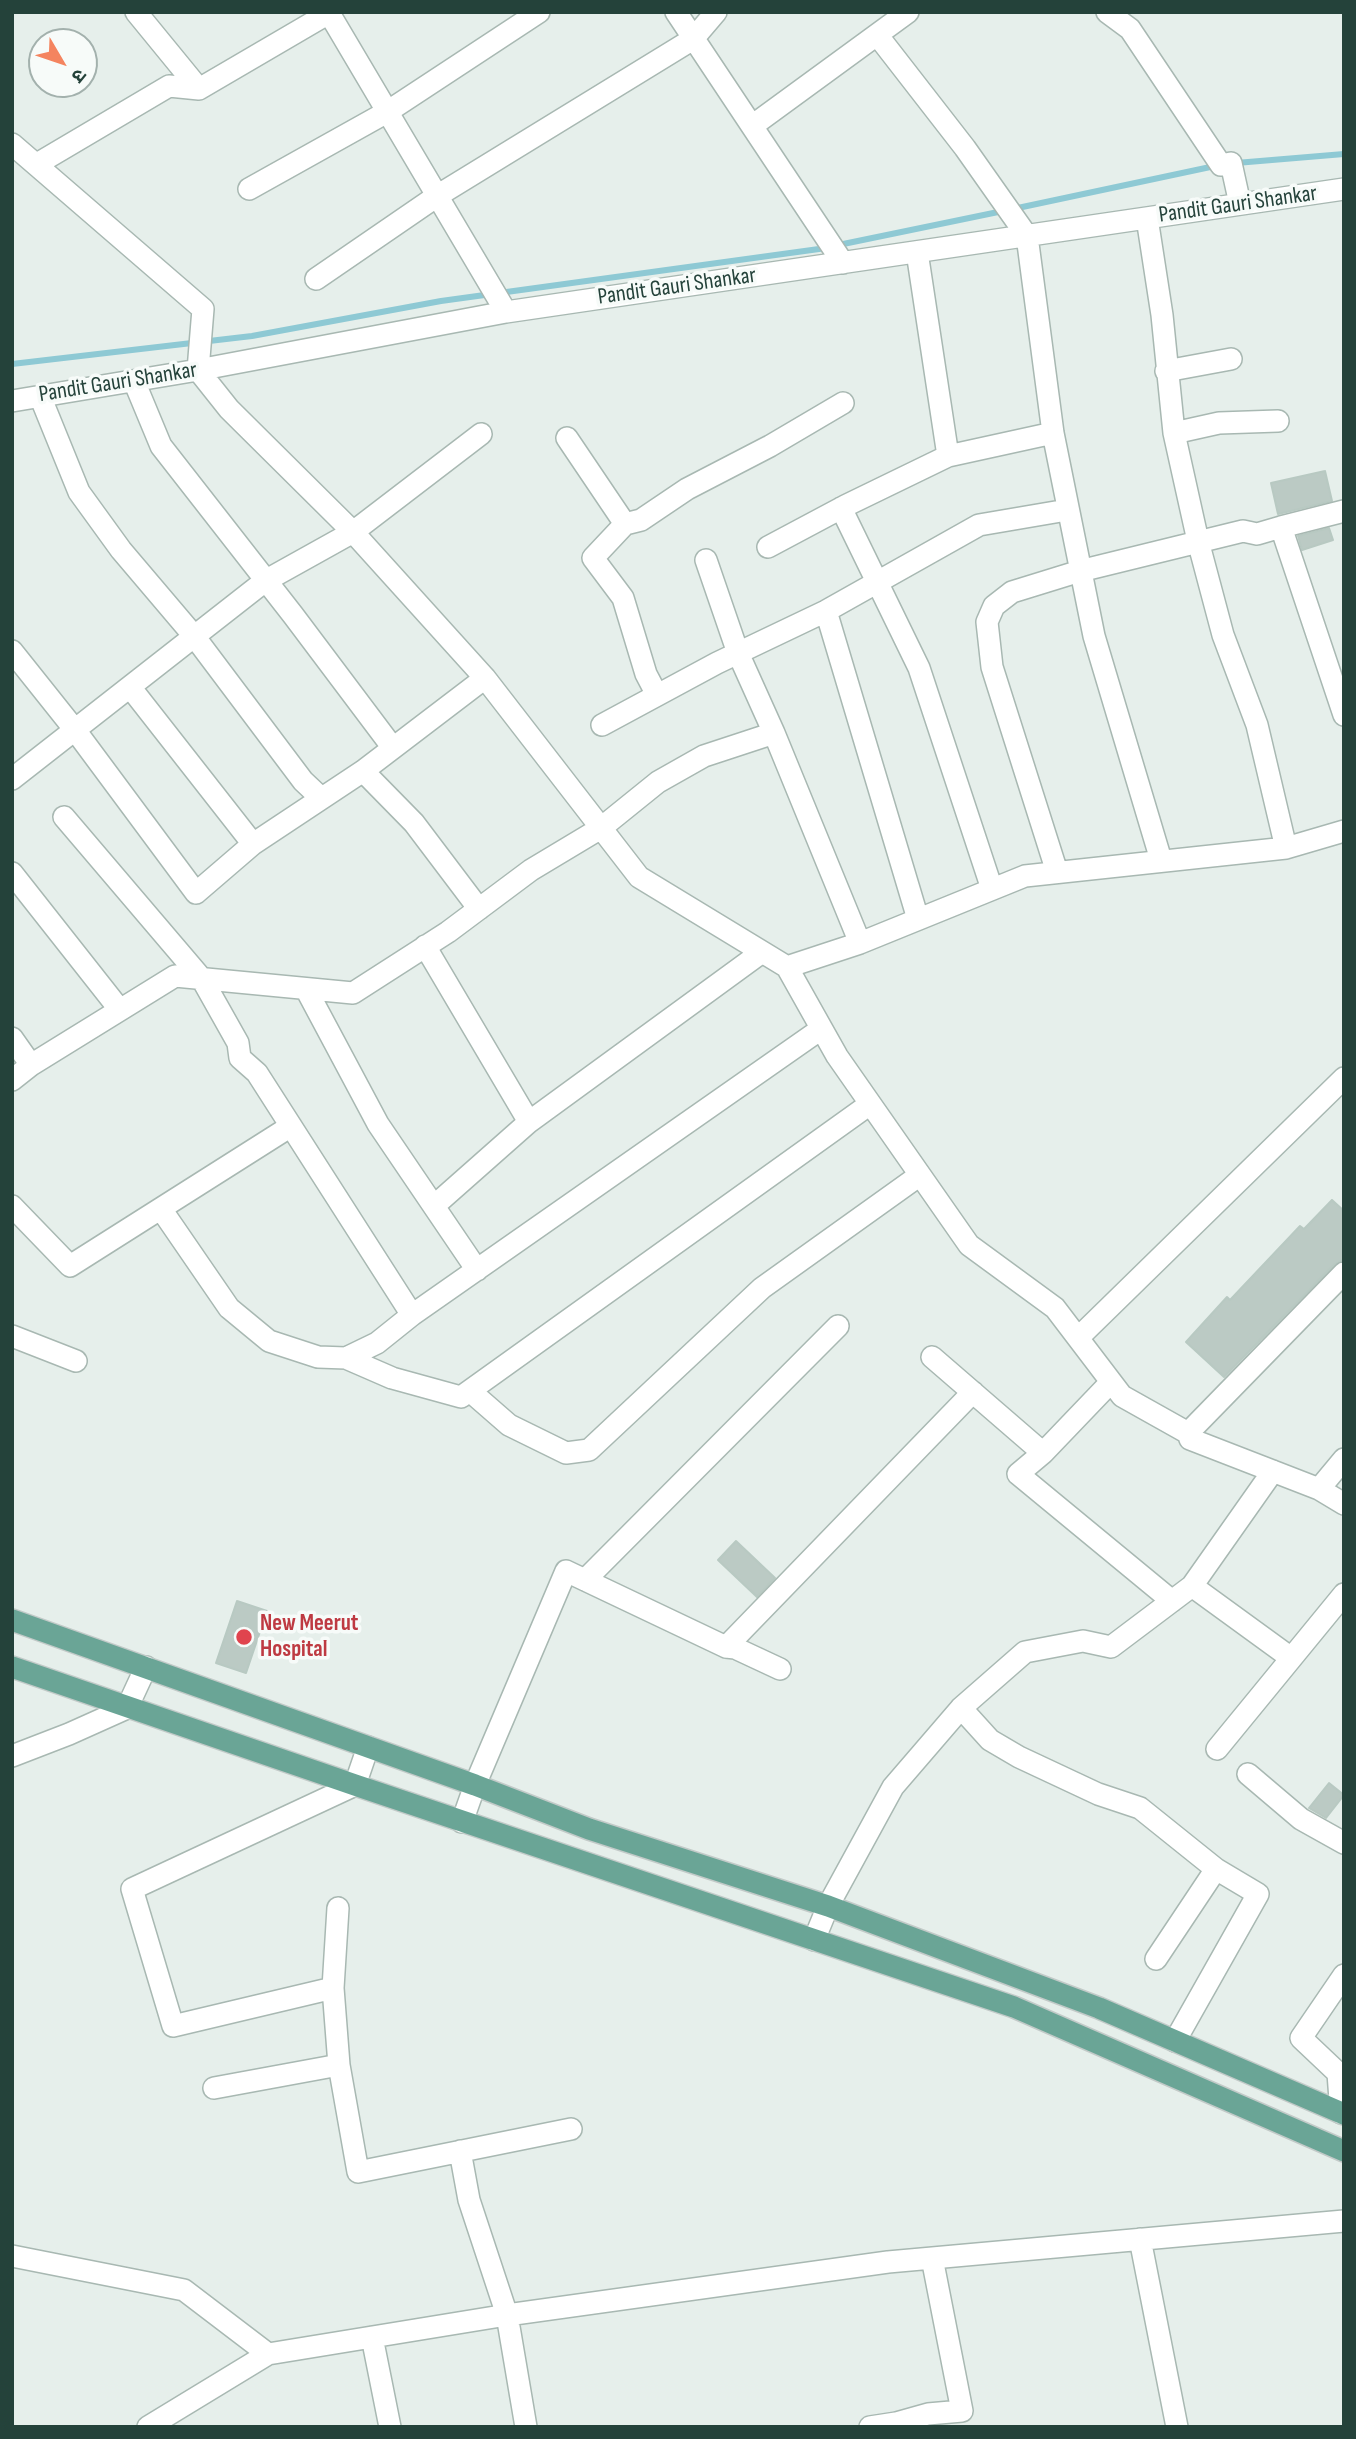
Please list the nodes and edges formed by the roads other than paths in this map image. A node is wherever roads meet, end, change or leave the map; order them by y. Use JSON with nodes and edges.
{"nodes":[{"id":1,"x":136,"y":12,"type":"edge"},
{"id":2,"x":539,"y":12,"type":"edge"},
{"id":3,"x":676,"y":12,"type":"edge"},
{"id":4,"x":716,"y":12,"type":"edge"},
{"id":5,"x":908,"y":12,"type":"edge"},
{"id":6,"x":1107,"y":12,"type":"edge"},
{"id":7,"x":330,"y":13,"type":"edge"},
{"id":8,"x":878,"y":36,"type":"junction"},
{"id":9,"x":693,"y":38,"type":"junction"},
{"id":10,"x":200,"y":89,"type":"junction"},
{"id":11,"x":387,"y":111,"type":"junction"},
{"id":12,"x":752,"y":126,"type":"junction"},
{"id":13,"x":12,"y":144,"type":"edge"},
{"id":14,"x":37,"y":164,"type":"junction"},
{"id":15,"x":248,"y":189,"type":"dead end"},
{"id":16,"x":1344,"y":189,"type":"edge"},
{"id":17,"x":438,"y":196,"type":"junction"},
{"id":18,"x":1240,"y":204,"type":"junction"},
{"id":19,"x":1147,"y":218,"type":"junction"},
{"id":20,"x":1027,"y":236,"type":"junction"},
{"id":21,"x":917,"y":252,"type":"junction"},
{"id":22,"x":843,"y":263,"type":"junction"},
{"id":23,"x":316,"y":279,"type":"dead end"},
{"id":24,"x":506,"y":312,"type":"junction"},
{"id":25,"x":1231,"y":359,"type":"dead end"},
{"id":26,"x":198,"y":370,"type":"junction"},
{"id":27,"x":1167,"y":370,"type":"junction"},
{"id":28,"x":134,"y":381,"type":"junction"},
{"id":29,"x":40,"y":396,"type":"junction"},
{"id":30,"x":12,"y":401,"type":"edge"},
{"id":31,"x":843,"y":403,"type":"dead end"},
{"id":32,"x":1278,"y":421,"type":"dead end"},
{"id":33,"x":1053,"y":433,"type":"junction"},
{"id":34,"x":1174,"y":433,"type":"junction"},
{"id":35,"x":481,"y":434,"type":"dead end"},
{"id":36,"x":567,"y":438,"type":"dead end"},
{"id":37,"x":948,"y":456,"type":"junction"},
{"id":38,"x":841,"y":508,"type":"junction"},
{"id":39,"x":1068,"y":510,"type":"junction"},
{"id":40,"x":1344,"y":511,"type":"edge"},
{"id":41,"x":625,"y":524,"type":"junction"},
{"id":42,"x":1281,"y":527,"type":"junction"},
{"id":43,"x":353,"y":532,"type":"junction"},
{"id":44,"x":1198,"y":541,"type":"junction"},
{"id":45,"x":768,"y":547,"type":"dead end"},
{"id":46,"x":706,"y":560,"type":"dead end"},
{"id":47,"x":1080,"y":571,"type":"junction"},
{"id":48,"x":265,"y":581,"type":"junction"},
{"id":49,"x":876,"y":583,"type":"junction"},
{"id":50,"x":825,"y":611,"type":"junction"},
{"id":51,"x":194,"y":636,"type":"junction"},
{"id":52,"x":12,"y":651,"type":"edge"},
{"id":53,"x":738,"y":653,"type":"junction"},
{"id":54,"x":485,"y":678,"type":"junction"},
{"id":55,"x":130,"y":687,"type":"junction"},
{"id":56,"x":657,"y":695,"type":"junction"},
{"id":57,"x":1344,"y":715,"type":"edge"},
{"id":58,"x":602,"y":725,"type":"dead end"},
{"id":59,"x":75,"y":730,"type":"junction"},
{"id":60,"x":774,"y":733,"type":"junction"},
{"id":61,"x":393,"y":748,"type":"junction"},
{"id":62,"x":363,"y":771,"type":"junction"},
{"id":63,"x":12,"y":779,"type":"edge"},
{"id":64,"x":321,"y":797,"type":"junction"},
{"id":65,"x":64,"y":817,"type":"dead end"},
{"id":66,"x":601,"y":828,"type":"junction"},
{"id":67,"x":1344,"y":831,"type":"edge"},
{"id":68,"x":253,"y":844,"type":"junction"},
{"id":69,"x":1286,"y":848,"type":"junction"},
{"id":70,"x":1161,"y":860,"type":"junction"},
{"id":71,"x":1058,"y":872,"type":"junction"},
{"id":72,"x":12,"y":873,"type":"edge"},
{"id":73,"x":992,"y":889,"type":"junction"},
{"id":74,"x":479,"y":909,"type":"junction"},
{"id":75,"x":918,"y":919,"type":"junction"},
{"id":76,"x":860,"y":943,"type":"junction"},
{"id":77,"x":425,"y":946,"type":"junction"},
{"id":78,"x":762,"y":952,"type":"junction"},
{"id":79,"x":787,"y":967,"type":"junction"},
{"id":80,"x":202,"y":979,"type":"junction"},
{"id":81,"x":306,"y":989,"type":"junction"},
{"id":82,"x":120,"y":1010,"type":"junction"},
{"id":83,"x":821,"y":1029,"type":"junction"},
{"id":84,"x":12,"y":1038,"type":"edge"},
{"id":85,"x":31,"y":1065,"type":"junction"},
{"id":86,"x":1344,"y":1078,"type":"edge"},
{"id":87,"x":12,"y":1080,"type":"edge"},
{"id":88,"x":870,"y":1104,"type":"junction"},
{"id":89,"x":529,"y":1122,"type":"junction"},
{"id":90,"x":291,"y":1126,"type":"junction"},
{"id":91,"x":919,"y":1175,"type":"junction"},
{"id":92,"x":12,"y":1206,"type":"edge"},
{"id":93,"x":434,"y":1206,"type":"junction"},
{"id":94,"x":161,"y":1209,"type":"junction"},
{"id":95,"x":477,"y":1270,"type":"junction"},
{"id":96,"x":1344,"y":1273,"type":"edge"},
{"id":97,"x":412,"y":1315,"type":"junction"},
{"id":98,"x":838,"y":1326,"type":"dead end"},
{"id":99,"x":12,"y":1336,"type":"edge"},
{"id":100,"x":1078,"y":1338,"type":"junction"},
{"id":101,"x":932,"y":1357,"type":"dead end"},
{"id":102,"x":346,"y":1358,"type":"junction"},
{"id":103,"x":76,"y":1361,"type":"dead end"},
{"id":104,"x":1111,"y":1382,"type":"junction"},
{"id":105,"x":470,"y":1391,"type":"junction"},
{"id":106,"x":973,"y":1392,"type":"junction"},
{"id":107,"x":1188,"y":1433,"type":"junction"},
{"id":108,"x":1044,"y":1453,"type":"junction"},
{"id":109,"x":1344,"y":1459,"type":"edge"},
{"id":110,"x":1273,"y":1471,"type":"junction"},
{"id":111,"x":1319,"y":1489,"type":"junction"},
{"id":112,"x":1344,"y":1504,"type":"edge"},
{"id":113,"x":585,"y":1580,"type":"junction"},
{"id":114,"x":1192,"y":1586,"type":"junction"},
{"id":115,"x":1344,"y":1594,"type":"edge"},
{"id":116,"x":1172,"y":1601,"type":"junction"},
{"id":117,"x":12,"y":1620,"type":"edge"},
{"id":118,"x":726,"y":1647,"type":"junction"},
{"id":119,"x":1291,"y":1658,"type":"junction"},
{"id":120,"x":12,"y":1667,"type":"edge"},
{"id":121,"x":146,"y":1667,"type":"junction"},
{"id":122,"x":780,"y":1669,"type":"dead end"},
{"id":123,"x":127,"y":1708,"type":"junction"},
{"id":124,"x":961,"y":1708,"type":"junction"},
{"id":125,"x":368,"y":1747,"type":"junction"},
{"id":126,"x":1217,"y":1749,"type":"dead end"},
{"id":127,"x":12,"y":1756,"type":"edge"},
{"id":128,"x":1248,"y":1774,"type":"dead end"},
{"id":129,"x":355,"y":1785,"type":"junction"},
{"id":130,"x":475,"y":1785,"type":"junction"},
{"id":131,"x":462,"y":1822,"type":"junction"},
{"id":132,"x":1344,"y":1843,"type":"edge"},
{"id":133,"x":1216,"y":1869,"type":"junction"},
{"id":134,"x":828,"y":1906,"type":"junction"},
{"id":135,"x":338,"y":1908,"type":"dead end"},
{"id":136,"x":814,"y":1940,"type":"junction"},
{"id":137,"x":1156,"y":1959,"type":"dead end"},
{"id":138,"x":1344,"y":1975,"type":"edge"},
{"id":139,"x":334,"y":1989,"type":"junction"},
{"id":140,"x":1175,"y":2040,"type":"junction"},
{"id":141,"x":1198,"y":2051,"type":"junction"},
{"id":142,"x":339,"y":2066,"type":"junction"},
{"id":143,"x":1185,"y":2082,"type":"junction"},
{"id":144,"x":214,"y":2088,"type":"dead end"},
{"id":145,"x":1343,"y":2113,"type":"edge"},
{"id":146,"x":571,"y":2129,"type":"dead end"},
{"id":147,"x":460,"y":2151,"type":"junction"},
{"id":148,"x":1344,"y":2151,"type":"edge"},
{"id":149,"x":1344,"y":2221,"type":"edge"},
{"id":150,"x":1140,"y":2238,"type":"junction"},
{"id":151,"x":12,"y":2256,"type":"edge"},
{"id":152,"x":932,"y":2258,"type":"junction"},
{"id":153,"x":507,"y":2315,"type":"junction"},
{"id":154,"x":372,"y":2337,"type":"junction"},
{"id":155,"x":268,"y":2354,"type":"junction"},
{"id":156,"x":148,"y":2427,"type":"edge"},
{"id":157,"x":390,"y":2427,"type":"edge"},
{"id":158,"x":526,"y":2427,"type":"edge"},
{"id":159,"x":870,"y":2427,"type":"edge"},
{"id":160,"x":1177,"y":2427,"type":"edge"}],
"edges":[{"from":1,"to":10,"type":"street"},
{"from":2,"to":11,"type":"street"},
{"from":3,"to":9,"type":"street"},
{"from":4,"to":9,"type":"street"},
{"from":5,"to":8,"type":"street"},
{"from":6,"to":18,"type":"street"},
{"from":7,"to":10,"type":"street"},
{"from":7,"to":11,"type":"street"},
{"from":8,"to":12,"type":"street"},
{"from":8,"to":20,"type":"street"},
{"from":9,"to":12,"type":"street"},
{"from":9,"to":17,"type":"street"},
{"from":10,"to":14,"type":"street"},
{"from":11,"to":15,"type":"street"},
{"from":11,"to":17,"type":"street"},
{"from":12,"to":22,"type":"street"},
{"from":13,"to":14,"type":"street"},
{"from":14,"to":26,"type":"street"},
{"from":16,"to":18,"type":"street","name":"Pandit Gauri Shankar"},
{"from":17,"to":23,"type":"street"},
{"from":17,"to":24,"type":"street"},
{"from":18,"to":19,"type":"street","name":"Pandit Gauri Shankar"},
{"from":19,"to":20,"type":"street","name":"Pandit Gauri Shankar"},
{"from":19,"to":27,"type":"street"},
{"from":20,"to":21,"type":"street","name":"Pandit Gauri Shankar"},
{"from":20,"to":33,"type":"street"},
{"from":21,"to":22,"type":"street","name":"Pandit Gauri Shankar"},
{"from":21,"to":37,"type":"street"},
{"from":22,"to":24,"type":"street","name":"Pandit Gauri Shankar"},
{"from":24,"to":26,"type":"street","name":"Pandit Gauri Shankar"},
{"from":25,"to":27,"type":"street"},
{"from":26,"to":28,"type":"street","name":"Pandit Gauri Shankar"},
{"from":26,"to":43,"type":"street"},
{"from":27,"to":34,"type":"street"},
{"from":28,"to":29,"type":"street","name":"Pandit Gauri Shankar"},
{"from":28,"to":48,"type":"street"},
{"from":29,"to":30,"type":"street","name":"Pandit Gauri Shankar"},
{"from":29,"to":51,"type":"street"},
{"from":31,"to":41,"type":"street"},
{"from":32,"to":34,"type":"street"},
{"from":33,"to":37,"type":"street"},
{"from":33,"to":39,"type":"street"},
{"from":34,"to":44,"type":"street"},
{"from":35,"to":43,"type":"street"},
{"from":36,"to":41,"type":"street"},
{"from":37,"to":38,"type":"street"},
{"from":38,"to":45,"type":"street"},
{"from":38,"to":49,"type":"street"},
{"from":39,"to":47,"type":"street"},
{"from":39,"to":49,"type":"street"},
{"from":40,"to":42,"type":"street"},
{"from":41,"to":56,"type":"street"},
{"from":42,"to":44,"type":"street"},
{"from":42,"to":57,"type":"street"},
{"from":43,"to":48,"type":"street"},
{"from":43,"to":54,"type":"street"},
{"from":44,"to":47,"type":"street"},
{"from":44,"to":69,"type":"street"},
{"from":46,"to":53,"type":"street"},
{"from":47,"to":70,"type":"street"},
{"from":47,"to":71,"type":"street"},
{"from":48,"to":51,"type":"street"},
{"from":48,"to":61,"type":"street"},
{"from":49,"to":50,"type":"street"},
{"from":49,"to":73,"type":"street"},
{"from":50,"to":53,"type":"street"},
{"from":50,"to":75,"type":"street"},
{"from":51,"to":55,"type":"street"},
{"from":51,"to":64,"type":"street"},
{"from":52,"to":59,"type":"street"},
{"from":53,"to":56,"type":"street"},
{"from":53,"to":60,"type":"street"},
{"from":54,"to":61,"type":"street"},
{"from":54,"to":66,"type":"street"},
{"from":55,"to":59,"type":"street"},
{"from":55,"to":68,"type":"street"},
{"from":56,"to":58,"type":"street"},
{"from":59,"to":63,"type":"street"},
{"from":59,"to":68,"type":"street"},
{"from":60,"to":66,"type":"street"},
{"from":60,"to":76,"type":"street"},
{"from":61,"to":62,"type":"street"},
{"from":62,"to":64,"type":"street"},
{"from":62,"to":74,"type":"street"},
{"from":64,"to":68,"type":"street"},
{"from":65,"to":80,"type":"street"},
{"from":66,"to":74,"type":"street"},
{"from":66,"to":78,"type":"street"},
{"from":67,"to":69,"type":"street"},
{"from":69,"to":70,"type":"street"},
{"from":70,"to":71,"type":"street"},
{"from":71,"to":73,"type":"street"},
{"from":72,"to":82,"type":"street"},
{"from":73,"to":75,"type":"street"},
{"from":74,"to":77,"type":"street"},
{"from":75,"to":76,"type":"street"},
{"from":76,"to":79,"type":"street"},
{"from":77,"to":81,"type":"street"},
{"from":77,"to":89,"type":"street"},
{"from":78,"to":79,"type":"street"},
{"from":78,"to":89,"type":"street"},
{"from":79,"to":83,"type":"street"},
{"from":80,"to":81,"type":"street"},
{"from":80,"to":82,"type":"street"},
{"from":80,"to":90,"type":"street"},
{"from":81,"to":93,"type":"street"},
{"from":82,"to":85,"type":"street"},
{"from":83,"to":88,"type":"street"},
{"from":83,"to":95,"type":"street"},
{"from":84,"to":85,"type":"street"},
{"from":85,"to":87,"type":"street"},
{"from":86,"to":100,"type":"street"},
{"from":88,"to":91,"type":"street"},
{"from":88,"to":105,"type":"street"},
{"from":89,"to":93,"type":"street"},
{"from":90,"to":94,"type":"street"},
{"from":90,"to":97,"type":"street"},
{"from":91,"to":100,"type":"street"},
{"from":91,"to":105,"type":"street"},
{"from":92,"to":94,"type":"street"},
{"from":93,"to":95,"type":"street"},
{"from":94,"to":102,"type":"street"},
{"from":95,"to":97,"type":"street"},
{"from":96,"to":107,"type":"street"},
{"from":97,"to":102,"type":"street"},
{"from":98,"to":113,"type":"street"},
{"from":99,"to":103,"type":"street"},
{"from":100,"to":104,"type":"street"},
{"from":101,"to":106,"type":"street"},
{"from":102,"to":105,"type":"street"},
{"from":104,"to":107,"type":"street"},
{"from":104,"to":108,"type":"street"},
{"from":106,"to":108,"type":"street"},
{"from":106,"to":118,"type":"street"},
{"from":107,"to":110,"type":"street"},
{"from":108,"to":116,"type":"street"},
{"from":109,"to":111,"type":"street"},
{"from":110,"to":111,"type":"street"},
{"from":110,"to":114,"type":"street"},
{"from":111,"to":112,"type":"street"},
{"from":113,"to":118,"type":"street"},
{"from":113,"to":130,"type":"street"},
{"from":114,"to":116,"type":"street"},
{"from":114,"to":119,"type":"street"},
{"from":115,"to":119,"type":"street"},
{"from":116,"to":124,"type":"street"},
{"from":117,"to":121,"type":"main road"},
{"from":118,"to":122,"type":"street"},
{"from":119,"to":126,"type":"street"},
{"from":120,"to":123,"type":"main road"},
{"from":121,"to":123,"type":"street"},
{"from":121,"to":125,"type":"main road"},
{"from":123,"to":127,"type":"street"},
{"from":123,"to":129,"type":"main road"},
{"from":124,"to":133,"type":"street"},
{"from":124,"to":134,"type":"street"},
{"from":125,"to":129,"type":"street"},
{"from":125,"to":130,"type":"main road"},
{"from":128,"to":132,"type":"street"},
{"from":129,"to":131,"type":"main road"},
{"from":129,"to":139,"type":"street"},
{"from":130,"to":131,"type":"street"},
{"from":130,"to":134,"type":"main road"},
{"from":131,"to":136,"type":"main road"},
{"from":133,"to":137,"type":"street"},
{"from":133,"to":140,"type":"street"},
{"from":134,"to":136,"type":"street"},
{"from":134,"to":140,"type":"main road"},
{"from":135,"to":139,"type":"street"},
{"from":136,"to":143,"type":"main road"},
{"from":138,"to":145,"type":"street"},
{"from":139,"to":142,"type":"street"},
{"from":140,"to":141,"type":"main road"},
{"from":141,"to":143,"type":"main road"},
{"from":141,"to":145,"type":"main road"},
{"from":142,"to":144,"type":"street"},
{"from":142,"to":147,"type":"street"},
{"from":143,"to":148,"type":"main road"},
{"from":146,"to":147,"type":"street"},
{"from":147,"to":153,"type":"street"},
{"from":149,"to":150,"type":"street"},
{"from":150,"to":152,"type":"street"},
{"from":150,"to":160,"type":"street"},
{"from":151,"to":155,"type":"street"},
{"from":152,"to":153,"type":"street"},
{"from":152,"to":159,"type":"street"},
{"from":153,"to":154,"type":"street"},
{"from":153,"to":158,"type":"street"},
{"from":154,"to":155,"type":"street"},
{"from":154,"to":157,"type":"street"},
{"from":155,"to":156,"type":"street"}]}
